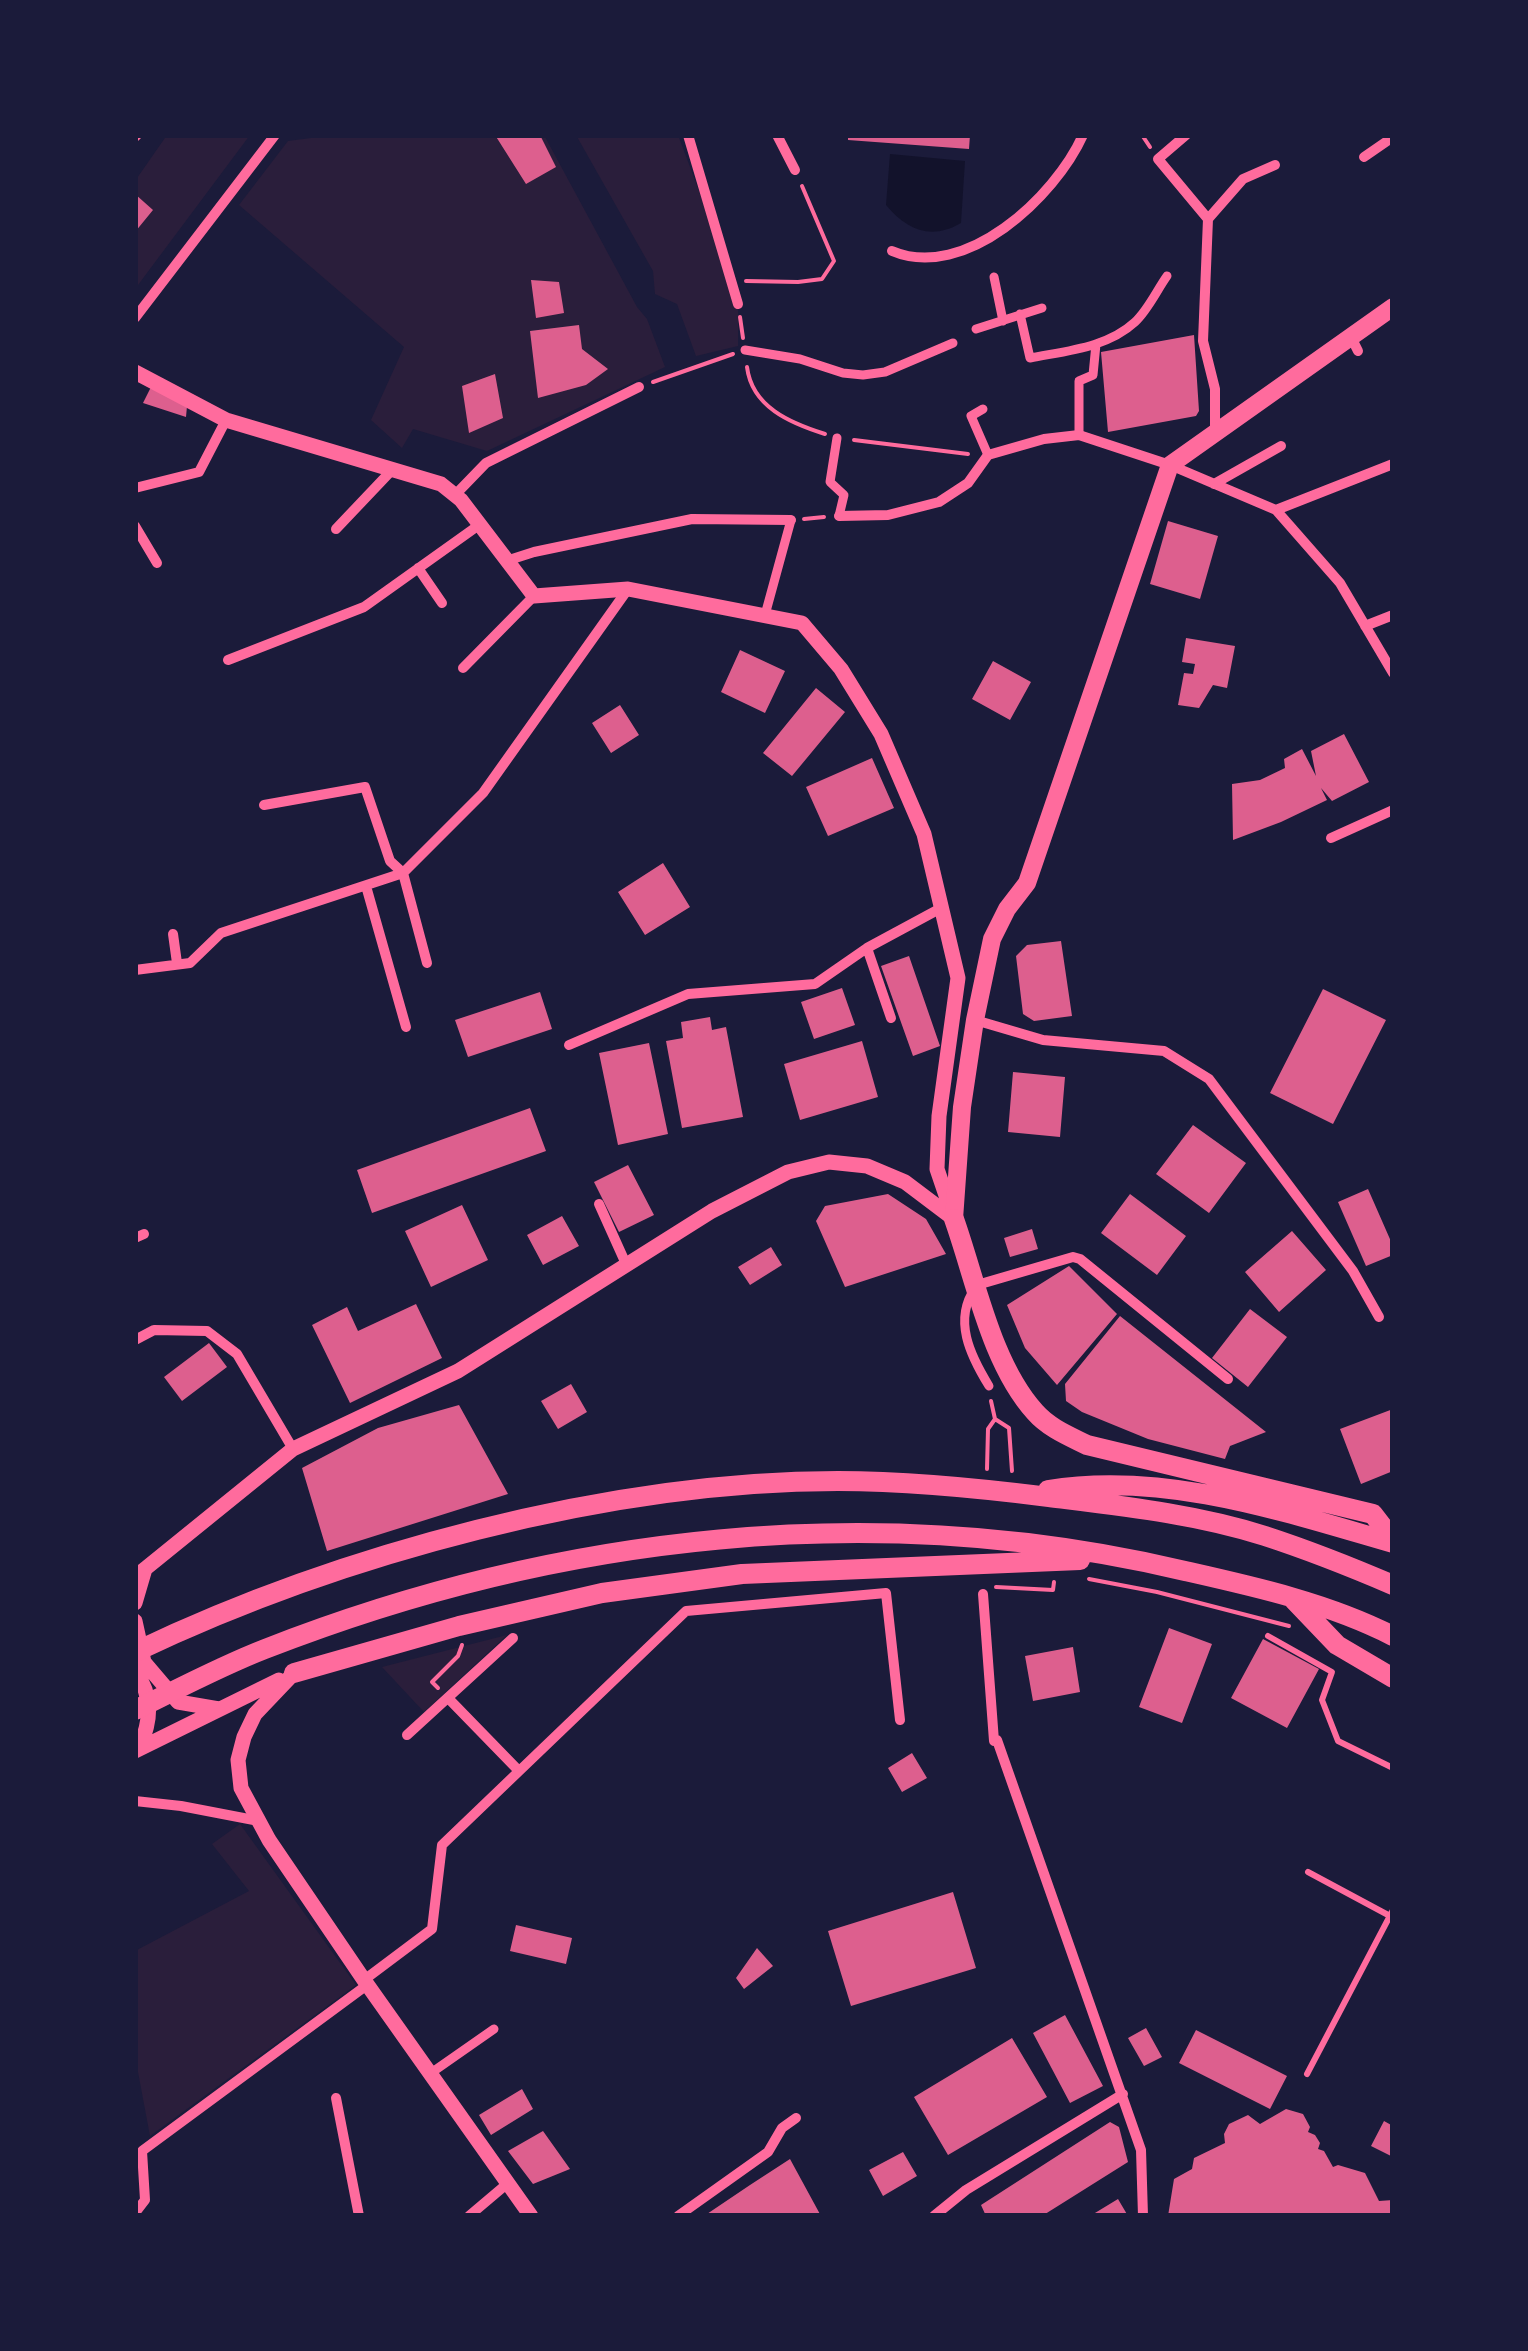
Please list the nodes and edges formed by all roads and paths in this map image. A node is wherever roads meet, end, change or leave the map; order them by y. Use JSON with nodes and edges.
{"nodes":[{"id":1,"x":275,"y":135,"type":"edge"},
{"id":2,"x":688,"y":135,"type":"edge"},
{"id":3,"x":777,"y":135,"type":"edge"},
{"id":4,"x":1083,"y":135,"type":"edge"},
{"id":5,"x":1186,"y":135,"type":"edge"},
{"id":6,"x":1393,"y":137,"type":"edge"},
{"id":7,"x":1364,"y":156,"type":"dead end"},
{"id":8,"x":1276,"y":165,"type":"dead end"},
{"id":9,"x":795,"y":170,"type":"joint"},
{"id":10,"x":1208,"y":219,"type":"junction"},
{"id":11,"x":892,"y":251,"type":"dead end"},
{"id":12,"x":1167,"y":276,"type":"dead end"},
{"id":13,"x":994,"y":278,"type":"dead end"},
{"id":14,"x":731,"y":281,"type":"junction"},
{"id":15,"x":738,"y":304,"type":"joint"},
{"id":16,"x":1393,"y":307,"type":"edge"},
{"id":17,"x":1042,"y":308,"type":"dead end"},
{"id":18,"x":1020,"y":314,"type":"junction"},
{"id":19,"x":135,"y":318,"type":"edge"},
{"id":20,"x":1003,"y":321,"type":"junction"},
{"id":21,"x":976,"y":329,"type":"dead end"},
{"id":22,"x":953,"y":344,"type":"dead end"},
{"id":23,"x":1096,"y":344,"type":"junction"},
{"id":24,"x":744,"y":350,"type":"junction"},
{"id":25,"x":135,"y":372,"type":"edge"},
{"id":26,"x":639,"y":386,"type":"joint"},
{"id":27,"x":983,"y":409,"type":"dead end"},
{"id":28,"x":226,"y":420,"type":"junction"},
{"id":29,"x":1215,"y":432,"type":"junction"},
{"id":30,"x":1079,"y":435,"type":"junction"},
{"id":31,"x":837,"y":438,"type":"junction"},
{"id":32,"x":1281,"y":446,"type":"dead end"},
{"id":33,"x":988,"y":455,"type":"junction"},
{"id":34,"x":1393,"y":464,"type":"edge"},
{"id":35,"x":1170,"y":465,"type":"junction"},
{"id":36,"x":392,"y":470,"type":"junction"},
{"id":37,"x":1214,"y":484,"type":"junction"},
{"id":38,"x":135,"y":488,"type":"edge"},
{"id":39,"x":455,"y":495,"type":"junction"},
{"id":40,"x":1276,"y":510,"type":"junction"},
{"id":41,"x":839,"y":516,"type":"junction"},
{"id":42,"x":791,"y":520,"type":"junction"},
{"id":43,"x":479,"y":525,"type":"junction"},
{"id":44,"x":135,"y":526,"type":"edge"},
{"id":45,"x":336,"y":529,"type":"dead end"},
{"id":46,"x":506,"y":561,"type":"junction"},
{"id":47,"x":157,"y":564,"type":"dead end"},
{"id":48,"x":418,"y":568,"type":"junction"},
{"id":49,"x":628,"y":589,"type":"junction"},
{"id":50,"x":534,"y":596,"type":"junction"},
{"id":51,"x":442,"y":603,"type":"dead end"},
{"id":52,"x":765,"y":615,"type":"junction"},
{"id":53,"x":1393,"y":615,"type":"edge"},
{"id":54,"x":1365,"y":626,"type":"junction"},
{"id":55,"x":228,"y":660,"type":"dead end"},
{"id":56,"x":463,"y":668,"type":"dead end"},
{"id":57,"x":1393,"y":674,"type":"edge"},
{"id":58,"x":264,"y":805,"type":"dead end"},
{"id":59,"x":1393,"y":810,"type":"edge"},
{"id":60,"x":1331,"y":838,"type":"dead end"},
{"id":61,"x":403,"y":873,"type":"junction"},
{"id":62,"x":366,"y":886,"type":"junction"},
{"id":63,"x":943,"y":907,"type":"junction"},
{"id":64,"x":173,"y":934,"type":"dead end"},
{"id":65,"x":867,"y":948,"type":"junction"},
{"id":66,"x":177,"y":962,"type":"junction"},
{"id":67,"x":427,"y":963,"type":"dead end"},
{"id":68,"x":135,"y":970,"type":"edge"},
{"id":69,"x":891,"y":1018,"type":"dead end"},
{"id":70,"x":974,"y":1020,"type":"junction"},
{"id":71,"x":406,"y":1027,"type":"dead end"},
{"id":72,"x":569,"y":1044,"type":"dead end"},
{"id":73,"x":599,"y":1204,"type":"dead end"},
{"id":74,"x":954,"y":1220,"type":"junction"},
{"id":75,"x":626,"y":1264,"type":"junction"},
{"id":76,"x":977,"y":1284,"type":"junction"},
{"id":77,"x":1379,"y":1317,"type":"dead end"},
{"id":78,"x":135,"y":1340,"type":"edge"},
{"id":79,"x":1228,"y":1379,"type":"dead end"},
{"id":80,"x":989,"y":1386,"type":"dead end"},
{"id":81,"x":1009,"y":1428,"type":"dead end"},
{"id":82,"x":293,"y":1449,"type":"junction"},
{"id":83,"x":987,"y":1470,"type":"dead end"},
{"id":84,"x":1026,"y":1494,"type":"junction"},
{"id":85,"x":1393,"y":1542,"type":"edge"},
{"id":86,"x":1129,"y":1558,"type":"junction"},
{"id":87,"x":140,"y":1573,"type":"edge"},
{"id":88,"x":1054,"y":1573,"type":"dead end"},
{"id":89,"x":1088,"y":1579,"type":"dead end"},
{"id":90,"x":1393,"y":1584,"type":"edge"},
{"id":91,"x":983,"y":1594,"type":"joint"},
{"id":92,"x":1289,"y":1595,"type":"junction"},
{"id":93,"x":135,"y":1603,"type":"edge"},
{"id":94,"x":135,"y":1620,"type":"edge"},
{"id":95,"x":1298,"y":1631,"type":"dead end"},
{"id":96,"x":1268,"y":1636,"type":"dead end"},
{"id":97,"x":1393,"y":1636,"type":"edge"},
{"id":98,"x":513,"y":1638,"type":"dead end"},
{"id":99,"x":462,"y":1642,"type":"dead end"},
{"id":100,"x":135,"y":1652,"type":"edge"},
{"id":101,"x":135,"y":1671,"type":"edge"},
{"id":102,"x":294,"y":1673,"type":"junction"},
{"id":103,"x":1393,"y":1678,"type":"edge"},
{"id":104,"x":448,"y":1698,"type":"junction"},
{"id":105,"x":220,"y":1709,"type":"junction"},
{"id":106,"x":135,"y":1710,"type":"edge"},
{"id":107,"x":900,"y":1720,"type":"dead end"},
{"id":108,"x":407,"y":1735,"type":"dead end"},
{"id":109,"x":136,"y":1751,"type":"edge"},
{"id":110,"x":1393,"y":1768,"type":"edge"},
{"id":111,"x":518,"y":1770,"type":"junction"},
{"id":112,"x":135,"y":1801,"type":"edge"},
{"id":113,"x":259,"y":1821,"type":"junction"},
{"id":114,"x":1308,"y":1872,"type":"dead end"},
{"id":115,"x":1391,"y":1913,"type":"edge"},
{"id":116,"x":365,"y":1983,"type":"junction"},
{"id":117,"x":494,"y":2029,"type":"dead end"},
{"id":118,"x":431,"y":2073,"type":"junction"},
{"id":119,"x":1307,"y":2074,"type":"dead end"},
{"id":120,"x":1123,"y":2094,"type":"junction"},
{"id":121,"x":336,"y":2098,"type":"dead end"},
{"id":122,"x":796,"y":2118,"type":"dead end"},
{"id":123,"x":508,"y":2183,"type":"junction"},
{"id":124,"x":135,"y":2213,"type":"edge"},
{"id":125,"x":359,"y":2216,"type":"edge"},
{"id":126,"x":469,"y":2216,"type":"edge"},
{"id":127,"x":532,"y":2216,"type":"edge"},
{"id":128,"x":678,"y":2216,"type":"edge"},
{"id":129,"x":934,"y":2216,"type":"edge"},
{"id":130,"x":1143,"y":2216,"type":"edge"}],
"edges":[{"from":1,"to":19,"type":"street"},
{"from":2,"to":14,"type":"street"},
{"from":3,"to":9,"type":"street"},
{"from":4,"to":11,"type":"street"},
{"from":5,"to":10,"type":"street"},
{"from":6,"to":7,"type":"street"},
{"from":8,"to":10,"type":"street"},
{"from":9,"to":14,"type":"path"},
{"from":10,"to":29,"type":"street"},
{"from":12,"to":23,"type":"street"},
{"from":13,"to":20,"type":"street"},
{"from":14,"to":15,"type":"street"},
{"from":15,"to":24,"type":"path"},
{"from":16,"to":29,"type":"main road"},
{"from":17,"to":18,"type":"street"},
{"from":18,"to":20,"type":"street"},
{"from":18,"to":23,"type":"street"},
{"from":20,"to":21,"type":"street"},
{"from":22,"to":24,"type":"street"},
{"from":23,"to":30,"type":"street"},
{"from":24,"to":26,"type":"path"},
{"from":24,"to":31,"type":"path"},
{"from":25,"to":28,"type":"street"},
{"from":26,"to":39,"type":"street"},
{"from":27,"to":33,"type":"street"},
{"from":28,"to":36,"type":"street"},
{"from":28,"to":38,"type":"street"},
{"from":29,"to":35,"type":"main road"},
{"from":30,"to":33,"type":"street"},
{"from":30,"to":35,"type":"street"},
{"from":31,"to":33,"type":"path"},
{"from":31,"to":41,"type":"street"},
{"from":32,"to":37,"type":"street"},
{"from":33,"to":41,"type":"street"},
{"from":34,"to":40,"type":"street"},
{"from":35,"to":37,"type":"street"},
{"from":35,"to":70,"type":"main road"},
{"from":36,"to":39,"type":"street"},
{"from":36,"to":45,"type":"street"},
{"from":37,"to":40,"type":"street"},
{"from":39,"to":43,"type":"street"},
{"from":40,"to":54,"type":"street"},
{"from":41,"to":42,"type":"path"},
{"from":42,"to":46,"type":"street"},
{"from":42,"to":52,"type":"street"},
{"from":43,"to":46,"type":"street"},
{"from":43,"to":48,"type":"street"},
{"from":44,"to":47,"type":"street"},
{"from":46,"to":50,"type":"street"},
{"from":48,"to":51,"type":"street"},
{"from":48,"to":55,"type":"street"},
{"from":49,"to":50,"type":"street"},
{"from":49,"to":52,"type":"street"},
{"from":49,"to":61,"type":"street"},
{"from":50,"to":56,"type":"street"},
{"from":52,"to":63,"type":"street"},
{"from":53,"to":54,"type":"street"},
{"from":54,"to":57,"type":"street"},
{"from":58,"to":61,"type":"street"},
{"from":59,"to":60,"type":"street"},
{"from":61,"to":62,"type":"street"},
{"from":61,"to":67,"type":"street"},
{"from":62,"to":66,"type":"street"},
{"from":62,"to":71,"type":"street"},
{"from":63,"to":65,"type":"street"},
{"from":63,"to":74,"type":"street"},
{"from":64,"to":66,"type":"street"},
{"from":65,"to":69,"type":"street"},
{"from":65,"to":72,"type":"street"},
{"from":66,"to":68,"type":"street"},
{"from":70,"to":74,"type":"main road"},
{"from":70,"to":77,"type":"street"},
{"from":73,"to":75,"type":"street"},
{"from":74,"to":75,"type":"street"},
{"from":74,"to":76,"type":"highway"},
{"from":75,"to":82,"type":"street"},
{"from":76,"to":79,"type":"street"},
{"from":76,"to":80,"type":"street"},
{"from":76,"to":85,"type":"highway"},
{"from":78,"to":82,"type":"street"},
{"from":81,"to":83,"type":"path"},
{"from":82,"to":87,"type":"street"},
{"from":84,"to":85,"type":"highway"},
{"from":84,"to":90,"type":"highway"},
{"from":84,"to":100,"type":"highway"},
{"from":86,"to":92,"type":"highway"},
{"from":86,"to":102,"type":"highway"},
{"from":86,"to":106,"type":"highway"},
{"from":87,"to":93,"type":"street"},
{"from":88,"to":91,"type":"path"},
{"from":89,"to":95,"type":"path"},
{"from":91,"to":120,"type":"street"},
{"from":92,"to":97,"type":"highway"},
{"from":92,"to":103,"type":"highway"},
{"from":94,"to":105,"type":"street"},
{"from":96,"to":110,"type":"lane"},
{"from":98,"to":104,"type":"street"},
{"from":99,"to":104,"type":"path"},
{"from":101,"to":109,"type":"street"},
{"from":102,"to":105,"type":"street"},
{"from":102,"to":113,"type":"street"},
{"from":104,"to":108,"type":"street"},
{"from":104,"to":111,"type":"street"},
{"from":105,"to":109,"type":"street"},
{"from":107,"to":111,"type":"street"},
{"from":111,"to":116,"type":"street"},
{"from":112,"to":113,"type":"street"},
{"from":113,"to":116,"type":"street"},
{"from":114,"to":115,"type":"lane"},
{"from":115,"to":119,"type":"lane"},
{"from":116,"to":118,"type":"street"},
{"from":116,"to":124,"type":"street"},
{"from":117,"to":118,"type":"street"},
{"from":118,"to":123,"type":"street"},
{"from":120,"to":129,"type":"street"},
{"from":120,"to":130,"type":"street"},
{"from":121,"to":125,"type":"street"},
{"from":122,"to":128,"type":"street"},
{"from":123,"to":126,"type":"street"},
{"from":123,"to":127,"type":"street"}]}
